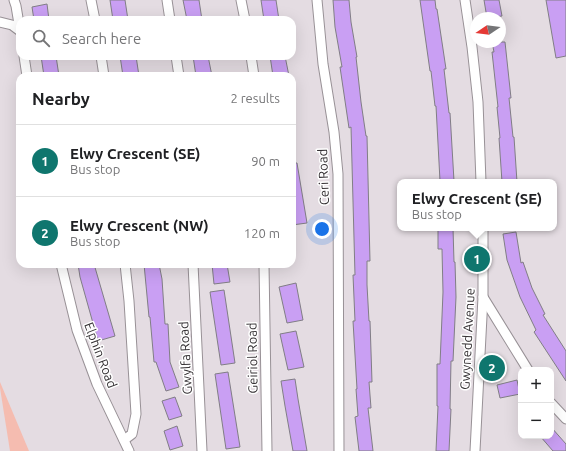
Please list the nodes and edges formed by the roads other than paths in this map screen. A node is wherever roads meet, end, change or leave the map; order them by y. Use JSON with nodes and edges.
{"nodes":[{"id":1,"x":14,"y":0,"type":"edge"},
{"id":2,"x":91,"y":0,"type":"edge"},
{"id":3,"x":167,"y":0,"type":"edge"},
{"id":4,"x":241,"y":0,"type":"edge"},
{"id":5,"x":317,"y":0,"type":"edge"},
{"id":6,"x":465,"y":0,"type":"edge"},
{"id":7,"x":18,"y":16,"type":"edge"},
{"id":8,"x":93,"y":16,"type":"edge"},
{"id":9,"x":169,"y":16,"type":"edge"},
{"id":10,"x":243,"y":16,"type":"edge"},
{"id":11,"x":0,"y":22,"type":"edge"},
{"id":12,"x":16,"y":28,"type":"edge"},
{"id":13,"x":25,"y":60,"type":"edge"},
{"id":14,"x":102,"y":60,"type":"edge"},
{"id":15,"x":177,"y":60,"type":"edge"},
{"id":16,"x":252,"y":60,"type":"edge"},
{"id":17,"x":26,"y":72,"type":"edge"},
{"id":18,"x":103,"y":72,"type":"edge"},
{"id":19,"x":178,"y":72,"type":"edge"},
{"id":20,"x":253,"y":72,"type":"edge"},
{"id":21,"x":481,"y":179,"type":"edge"},
{"id":22,"x":483,"y":231,"type":"edge"},
{"id":23,"x":62,"y":268,"type":"edge"},
{"id":24,"x":125,"y":268,"type":"edge"},
{"id":25,"x":193,"y":268,"type":"edge"},
{"id":26,"x":264,"y":268,"type":"edge"},
{"id":27,"x":483,"y":297,"type":"junction"},
{"id":28,"x":526,"y":367,"type":"edge"},
{"id":29,"x":554,"y":406,"type":"edge"},
{"id":30,"x":566,"y":419,"type":"edge"},
{"id":31,"x":124,"y":440,"type":"junction"},
{"id":32,"x":129,"y":451,"type":"edge"},
{"id":33,"x":202,"y":451,"type":"edge"},
{"id":34,"x":267,"y":451,"type":"edge"},
{"id":35,"x":339,"y":451,"type":"edge"},
{"id":36,"x":475,"y":451,"type":"edge"}],
"edges":[{"from":1,"to":7,"type":"street"},
{"from":2,"to":8,"type":"street"},
{"from":3,"to":9,"type":"street"},
{"from":4,"to":10,"type":"street"},
{"from":5,"to":35,"type":"street","name":"Ceri Road"},
{"from":6,"to":21,"type":"street"},
{"from":11,"to":12,"type":"street"},
{"from":13,"to":17,"type":"street"},
{"from":14,"to":18,"type":"street"},
{"from":15,"to":19,"type":"street"},
{"from":16,"to":20,"type":"street"},
{"from":22,"to":27,"type":"street","name":"Gwynedd Avenue"},
{"from":23,"to":31,"type":"street","name":"Elphin Road"},
{"from":24,"to":31,"type":"street"},
{"from":25,"to":33,"type":"street","name":"Gwylfa Road"},
{"from":26,"to":34,"type":"street","name":"Geiriol Road"},
{"from":27,"to":28,"type":"street"},
{"from":27,"to":36,"type":"street","name":"Gwynedd Avenue"},
{"from":29,"to":30,"type":"street"},
{"from":31,"to":32,"type":"street","name":"Elphin Road"}]}
